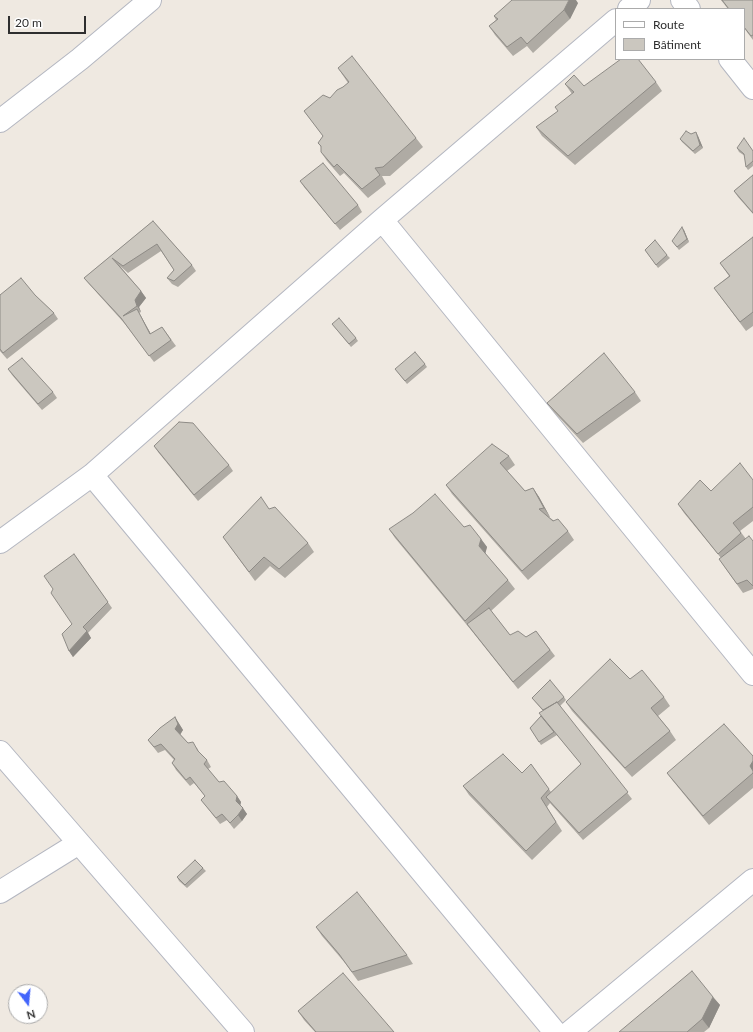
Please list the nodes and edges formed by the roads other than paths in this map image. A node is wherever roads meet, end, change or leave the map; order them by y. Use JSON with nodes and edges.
{"nodes":[{"id":1,"x":150,"y":0,"type":"edge"},
{"id":2,"x":639,"y":0,"type":"edge"},
{"id":3,"x":682,"y":0,"type":"edge"},
{"id":4,"x":630,"y":8,"type":"edge"},
{"id":5,"x":688,"y":8,"type":"edge"},
{"id":6,"x":615,"y":21,"type":"edge"},
{"id":7,"x":731,"y":60,"type":"edge"},
{"id":8,"x":753,"y":88,"type":"edge"},
{"id":9,"x":0,"y":121,"type":"edge"},
{"id":10,"x":382,"y":220,"type":"junction"},
{"id":11,"x":92,"y":475,"type":"junction"},
{"id":12,"x":0,"y":542,"type":"edge"},
{"id":13,"x":753,"y":674,"type":"edge"},
{"id":14,"x":0,"y":752,"type":"edge"},
{"id":15,"x":79,"y":843,"type":"junction"},
{"id":16,"x":753,"y":880,"type":"edge"},
{"id":17,"x":0,"y":892,"type":"edge"},
{"id":18,"x":243,"y":1032,"type":"edge"},
{"id":19,"x":555,"y":1032,"type":"edge"},
{"id":20,"x":570,"y":1032,"type":"edge"}],
"edges":[{"from":1,"to":9,"type":"street"},
{"from":2,"to":4,"type":"street"},
{"from":3,"to":5,"type":"street"},
{"from":6,"to":10,"type":"street"},
{"from":7,"to":8,"type":"street"},
{"from":10,"to":11,"type":"street"},
{"from":10,"to":13,"type":"street"},
{"from":11,"to":12,"type":"street"},
{"from":11,"to":19,"type":"street"},
{"from":14,"to":15,"type":"street"},
{"from":15,"to":17,"type":"street"},
{"from":15,"to":18,"type":"street"},
{"from":16,"to":20,"type":"street"}]}
